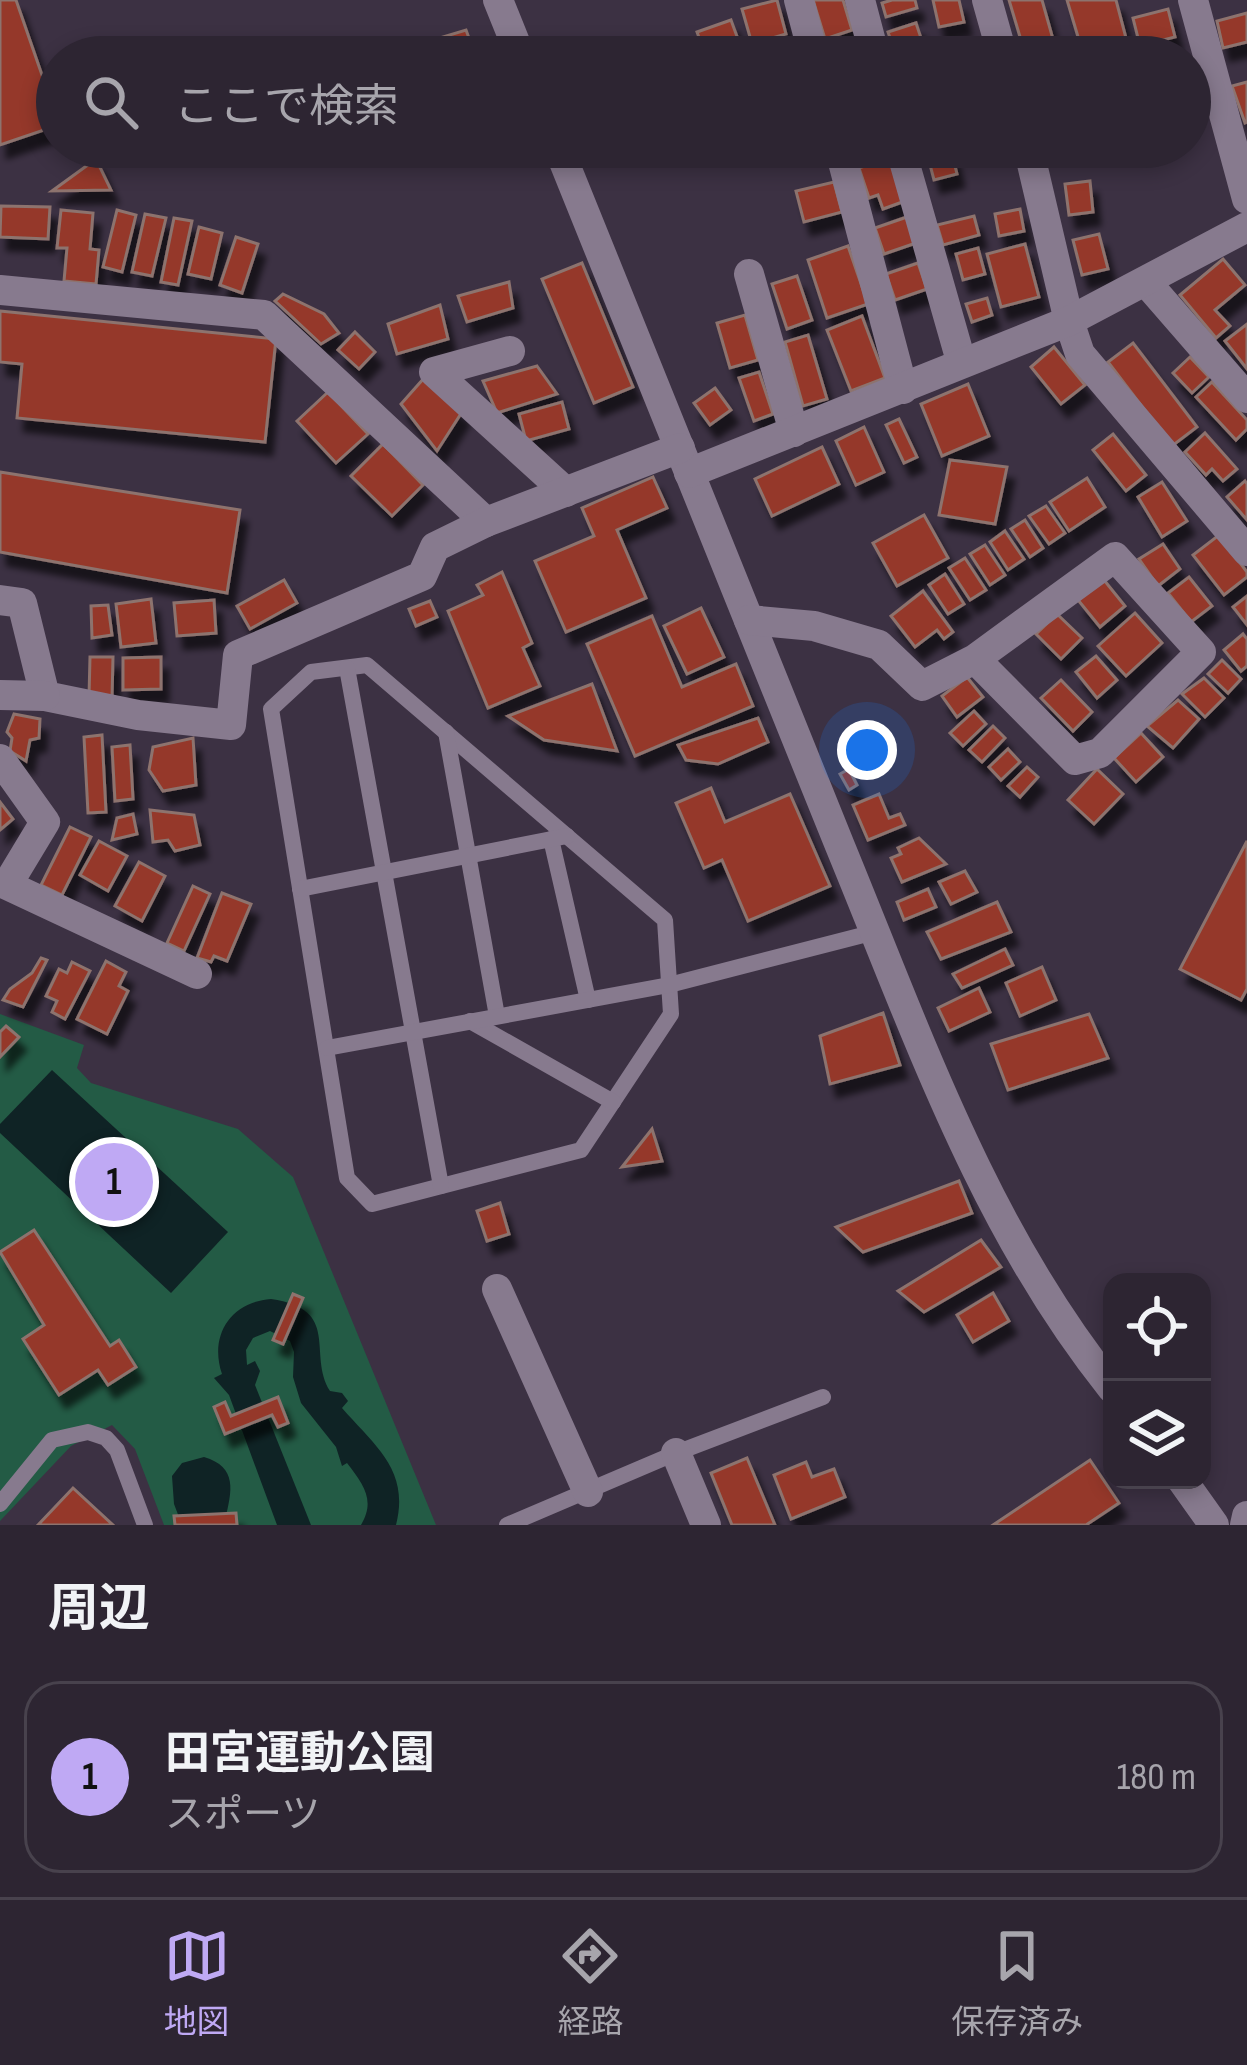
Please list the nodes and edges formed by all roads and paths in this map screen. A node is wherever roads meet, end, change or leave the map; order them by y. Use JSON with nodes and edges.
{"nodes":[{"id":1,"x":498,"y":0,"type":"edge"},
{"id":2,"x":799,"y":0,"type":"edge"},
{"id":3,"x":860,"y":0,"type":"edge"},
{"id":4,"x":987,"y":0,"type":"edge"},
{"id":5,"x":1193,"y":0,"type":"edge"},
{"id":6,"x":513,"y":36,"type":"edge"},
{"id":7,"x":808,"y":36,"type":"edge"},
{"id":8,"x":869,"y":36,"type":"edge"},
{"id":9,"x":997,"y":36,"type":"edge"},
{"id":10,"x":1203,"y":36,"type":"edge"},
{"id":11,"x":1211,"y":66,"type":"edge"},
{"id":12,"x":566,"y":168,"type":"edge"},
{"id":13,"x":845,"y":168,"type":"edge"},
{"id":14,"x":905,"y":168,"type":"edge"},
{"id":15,"x":1033,"y":168,"type":"edge"},
{"id":16,"x":1247,"y":199,"type":"edge"},
{"id":17,"x":1247,"y":227,"type":"edge"},
{"id":18,"x":749,"y":274,"type":"dead end"},
{"id":19,"x":1147,"y":283,"type":"junction"},
{"id":20,"x":0,"y":290,"type":"edge"},
{"id":21,"x":1069,"y":321,"type":"junction"},
{"id":22,"x":510,"y":351,"type":"dead end"},
{"id":23,"x":961,"y":361,"type":"junction"},
{"id":24,"x":903,"y":389,"type":"junction"},
{"id":25,"x":1247,"y":397,"type":"edge"},
{"id":26,"x":794,"y":432,"type":"junction"},
{"id":27,"x":684,"y":461,"type":"junction"},
{"id":28,"x":566,"y":491,"type":"junction"},
{"id":29,"x":486,"y":522,"type":"junction"},
{"id":30,"x":1247,"y":551,"type":"edge"},
{"id":31,"x":0,"y":601,"type":"edge"},
{"id":32,"x":748,"y":620,"type":"junction"},
{"id":33,"x":975,"y":659,"type":"junction"},
{"id":34,"x":347,"y":668,"type":"junction"},
{"id":35,"x":0,"y":695,"type":"edge"},
{"id":36,"x":45,"y":697,"type":"junction"},
{"id":37,"x":446,"y":732,"type":"junction"},
{"id":38,"x":0,"y":759,"type":"edge"},
{"id":39,"x":559,"y":837,"type":"junction"},
{"id":40,"x":468,"y":855,"type":"junction"},
{"id":41,"x":384,"y":872,"type":"junction"},
{"id":42,"x":301,"y":889,"type":"junction"},
{"id":43,"x":875,"y":932,"type":"junction"},
{"id":44,"x":197,"y":974,"type":"dead end"},
{"id":45,"x":669,"y":985,"type":"junction"},
{"id":46,"x":588,"y":1000,"type":"junction"},
{"id":47,"x":497,"y":1016,"type":"junction"},
{"id":48,"x":470,"y":1022,"type":"junction"},
{"id":49,"x":413,"y":1032,"type":"junction"},
{"id":50,"x":327,"y":1048,"type":"junction"},
{"id":51,"x":613,"y":1102,"type":"junction"},
{"id":52,"x":441,"y":1186,"type":"junction"},
{"id":53,"x":497,"y":1289,"type":"dead end"},
{"id":54,"x":1106,"y":1381,"type":"edge"},
{"id":55,"x":823,"y":1396,"type":"dead end"},
{"id":56,"x":676,"y":1453,"type":"junction"},
{"id":57,"x":1188,"y":1489,"type":"edge"},
{"id":58,"x":588,"y":1492,"type":"junction"},
{"id":59,"x":0,"y":1504,"type":"edge"},
{"id":60,"x":1247,"y":1516,"type":"edge"},
{"id":61,"x":145,"y":1525,"type":"edge"},
{"id":62,"x":507,"y":1525,"type":"edge"},
{"id":63,"x":706,"y":1525,"type":"edge"},
{"id":64,"x":1214,"y":1525,"type":"edge"},
{"id":65,"x":1245,"y":1525,"type":"edge"}],
"edges":[{"from":1,"to":6,"type":"street"},
{"from":2,"to":7,"type":"street"},
{"from":3,"to":8,"type":"street"},
{"from":4,"to":9,"type":"street"},
{"from":5,"to":10,"type":"street"},
{"from":11,"to":16,"type":"street"},
{"from":12,"to":27,"type":"street"},
{"from":13,"to":24,"type":"street"},
{"from":14,"to":23,"type":"street"},
{"from":15,"to":21,"type":"street"},
{"from":17,"to":19,"type":"street"},
{"from":18,"to":26,"type":"street"},
{"from":19,"to":21,"type":"street"},
{"from":19,"to":25,"type":"street"},
{"from":20,"to":29,"type":"street"},
{"from":21,"to":23,"type":"street"},
{"from":21,"to":30,"type":"street"},
{"from":22,"to":28,"type":"street"},
{"from":23,"to":24,"type":"street"},
{"from":24,"to":26,"type":"street"},
{"from":26,"to":27,"type":"street"},
{"from":27,"to":28,"type":"street"},
{"from":27,"to":32,"type":"street"},
{"from":28,"to":29,"type":"street"},
{"from":29,"to":36,"type":"street"},
{"from":31,"to":36,"type":"street"},
{"from":32,"to":33,"type":"street"},
{"from":32,"to":43,"type":"street"},
{"from":33,"to":33,"type":"street"},
{"from":34,"to":37,"type":"lane"},
{"from":34,"to":41,"type":"lane"},
{"from":34,"to":42,"type":"lane"},
{"from":35,"to":36,"type":"street"},
{"from":37,"to":39,"type":"lane"},
{"from":37,"to":40,"type":"lane"},
{"from":38,"to":44,"type":"street"},
{"from":39,"to":40,"type":"lane"},
{"from":39,"to":45,"type":"lane"},
{"from":39,"to":46,"type":"lane"},
{"from":40,"to":41,"type":"lane"},
{"from":40,"to":47,"type":"lane"},
{"from":41,"to":42,"type":"lane"},
{"from":41,"to":49,"type":"lane"},
{"from":42,"to":50,"type":"lane"},
{"from":43,"to":45,"type":"lane"},
{"from":43,"to":54,"type":"street"},
{"from":45,"to":46,"type":"lane"},
{"from":45,"to":51,"type":"lane"},
{"from":46,"to":47,"type":"lane"},
{"from":47,"to":48,"type":"lane"},
{"from":48,"to":49,"type":"lane"},
{"from":48,"to":51,"type":"lane"},
{"from":49,"to":50,"type":"lane"},
{"from":49,"to":52,"type":"lane"},
{"from":50,"to":52,"type":"lane"},
{"from":51,"to":52,"type":"lane"},
{"from":53,"to":58,"type":"street"},
{"from":55,"to":56,"type":"lane"},
{"from":56,"to":58,"type":"lane"},
{"from":56,"to":63,"type":"street"},
{"from":57,"to":64,"type":"street"},
{"from":58,"to":62,"type":"lane"},
{"from":59,"to":61,"type":"lane"},
{"from":60,"to":65,"type":"street"}]}
